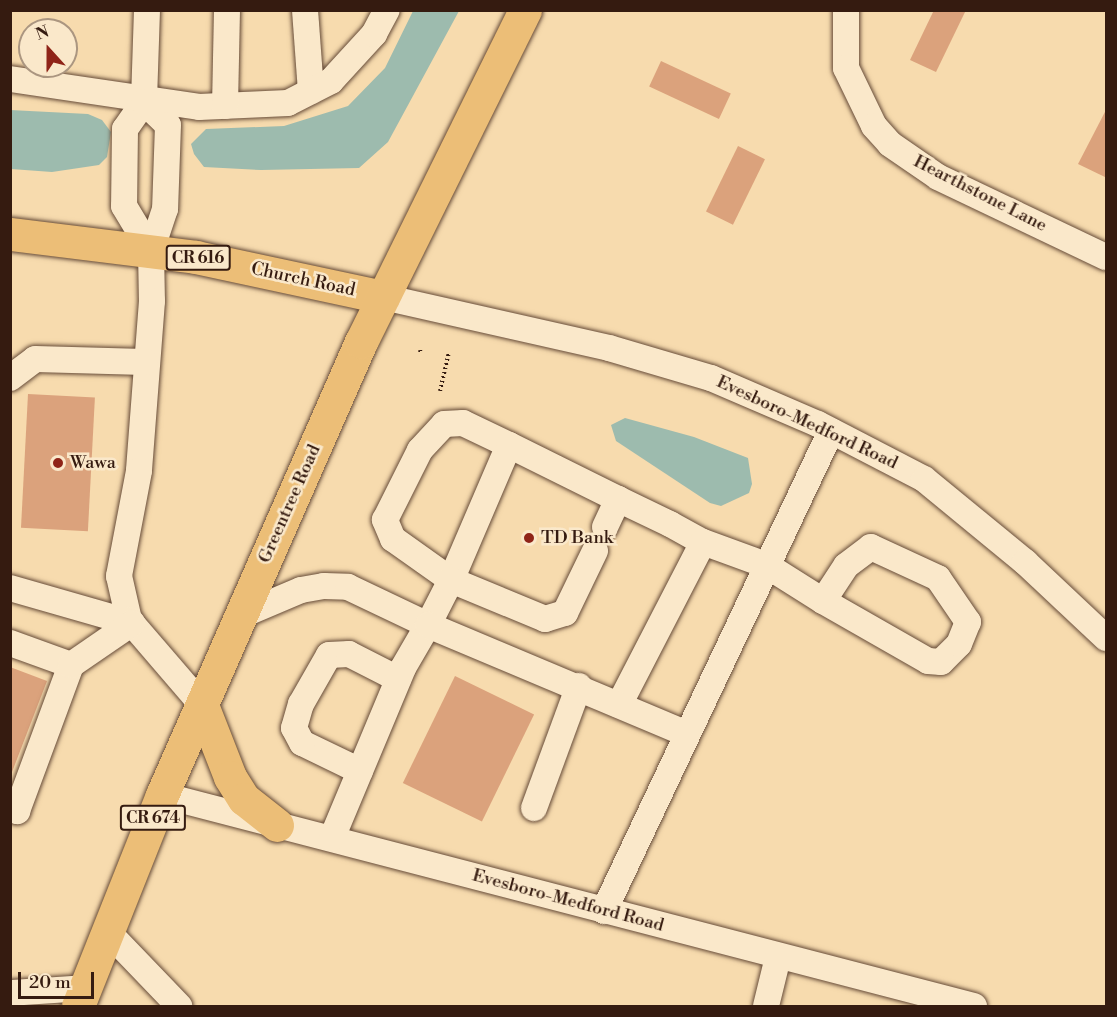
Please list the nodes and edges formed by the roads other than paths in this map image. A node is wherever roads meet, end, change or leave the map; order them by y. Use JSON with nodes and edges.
{"nodes":[{"id":1,"x":147,"y":10,"type":"edge"},
{"id":2,"x":227,"y":10,"type":"edge"},
{"id":3,"x":305,"y":10,"type":"edge"},
{"id":4,"x":387,"y":10,"type":"edge"},
{"id":5,"x":525,"y":10,"type":"edge"},
{"id":6,"x":846,"y":10,"type":"edge"},
{"id":7,"x":10,"y":79,"type":"edge"},
{"id":8,"x":311,"y":91,"type":"junction"},
{"id":9,"x":144,"y":102,"type":"junction"},
{"id":10,"x":225,"y":106,"type":"junction"},
{"id":11,"x":10,"y":234,"type":"edge"},
{"id":12,"x":151,"y":251,"type":"junction"},
{"id":13,"x":1107,"y":257,"type":"edge"},
{"id":14,"x":383,"y":297,"type":"junction"},
{"id":15,"x":145,"y":362,"type":"junction"},
{"id":16,"x":10,"y":378,"type":"edge"},
{"id":17,"x":831,"y":431,"type":"junction"},
{"id":18,"x":509,"y":445,"type":"junction"},
{"id":19,"x":618,"y":498,"type":"junction"},
{"id":20,"x":605,"y":527,"type":"dead end"},
{"id":21,"x":703,"y":542,"type":"junction"},
{"id":22,"x":595,"y":551,"type":"dead end"},
{"id":23,"x":766,"y":565,"type":"junction"},
{"id":24,"x":451,"y":580,"type":"junction"},
{"id":25,"x":10,"y":588,"type":"edge"},
{"id":26,"x":823,"y":601,"type":"junction"},
{"id":27,"x":242,"y":615,"type":"junction"},
{"id":28,"x":132,"y":623,"type":"junction"},
{"id":29,"x":428,"y":625,"type":"junction"},
{"id":30,"x":1107,"y":638,"type":"edge"},
{"id":31,"x":10,"y":643,"type":"edge"},
{"id":32,"x":71,"y":665,"type":"junction"},
{"id":33,"x":398,"y":679,"type":"junction"},
{"id":34,"x":579,"y":687,"type":"junction"},
{"id":35,"x":202,"y":705,"type":"junction"},
{"id":36,"x":619,"y":705,"type":"junction"},
{"id":37,"x":687,"y":734,"type":"junction"},
{"id":38,"x":360,"y":771,"type":"junction"},
{"id":39,"x":162,"y":795,"type":"junction"},
{"id":40,"x":10,"y":808,"type":"edge"},
{"id":41,"x":534,"y":808,"type":"dead end"},
{"id":42,"x":278,"y":825,"type":"junction"},
{"id":43,"x":332,"y":838,"type":"junction"},
{"id":44,"x":604,"y":911,"type":"junction"},
{"id":45,"x":108,"y":932,"type":"junction"},
{"id":46,"x":778,"y":957,"type":"junction"},
{"id":47,"x":10,"y":993,"type":"edge"},
{"id":48,"x":82,"y":997,"type":"edge"},
{"id":49,"x":179,"y":1006,"type":"edge"},
{"id":50,"x":766,"y":1006,"type":"edge"},
{"id":51,"x":974,"y":1006,"type":"edge"}],
"edges":[{"from":1,"to":9,"type":"street"},
{"from":2,"to":10,"type":"street"},
{"from":3,"to":8,"type":"street"},
{"from":4,"to":8,"type":"street"},
{"from":5,"to":14,"type":"main road","name":"Greentree Road"},
{"from":6,"to":13,"type":"street","name":"Hearthstone Lane"},
{"from":7,"to":9,"type":"street"},
{"from":8,"to":10,"type":"street"},
{"from":9,"to":10,"type":"street"},
{"from":9,"to":12,"type":"street"},
{"from":9,"to":12,"type":"street"},
{"from":11,"to":12,"type":"main road","name":"Church Road","number":"CR 616"},
{"from":12,"to":14,"type":"main road","name":"Church Road","number":"CR 616"},
{"from":12,"to":15,"type":"street"},
{"from":14,"to":17,"type":"street","name":"Evesboro-Medford Road"},
{"from":14,"to":27,"type":"main road","name":"Greentree Road","number":"CR 674"},
{"from":15,"to":16,"type":"street"},
{"from":15,"to":28,"type":"street"},
{"from":17,"to":23,"type":"street"},
{"from":17,"to":30,"type":"street","name":"Evesboro-Medford Road"},
{"from":18,"to":19,"type":"street"},
{"from":18,"to":24,"type":"street"},
{"from":18,"to":24,"type":"street"},
{"from":19,"to":20,"type":"street"},
{"from":19,"to":21,"type":"street"},
{"from":21,"to":23,"type":"street"},
{"from":21,"to":36,"type":"street"},
{"from":22,"to":24,"type":"street"},
{"from":23,"to":26,"type":"street"},
{"from":23,"to":37,"type":"street"},
{"from":24,"to":29,"type":"street"},
{"from":25,"to":28,"type":"street"},
{"from":26,"to":26,"type":"street"},
{"from":27,"to":29,"type":"street"},
{"from":27,"to":35,"type":"main road","name":"Greentree Road","number":"CR 674"},
{"from":28,"to":32,"type":"street"},
{"from":28,"to":35,"type":"street"},
{"from":29,"to":33,"type":"street"},
{"from":29,"to":34,"type":"street"},
{"from":31,"to":32,"type":"street"},
{"from":32,"to":40,"type":"street"},
{"from":33,"to":38,"type":"street"},
{"from":33,"to":38,"type":"street"},
{"from":34,"to":36,"type":"street"},
{"from":34,"to":41,"type":"street"},
{"from":35,"to":39,"type":"main road","name":"Greentree Road","number":"CR 674"},
{"from":35,"to":42,"type":"main road"},
{"from":36,"to":37,"type":"street"},
{"from":37,"to":44,"type":"street"},
{"from":38,"to":43,"type":"street"},
{"from":39,"to":42,"type":"street","name":"Evesboro-Medford Road"},
{"from":39,"to":45,"type":"main road","name":"Greentree Road","number":"CR 674"},
{"from":42,"to":43,"type":"street","name":"Evesboro-Medford Road"},
{"from":43,"to":44,"type":"street","name":"Evesboro-Medford Road"},
{"from":44,"to":46,"type":"street","name":"Evesboro-Medford Road"},
{"from":45,"to":48,"type":"main road","name":"Greentree Road","number":"CR 674"},
{"from":45,"to":49,"type":"street"},
{"from":46,"to":50,"type":"street"},
{"from":46,"to":51,"type":"street","name":"Evesboro-Medford Road"},
{"from":47,"to":48,"type":"street"}]}
